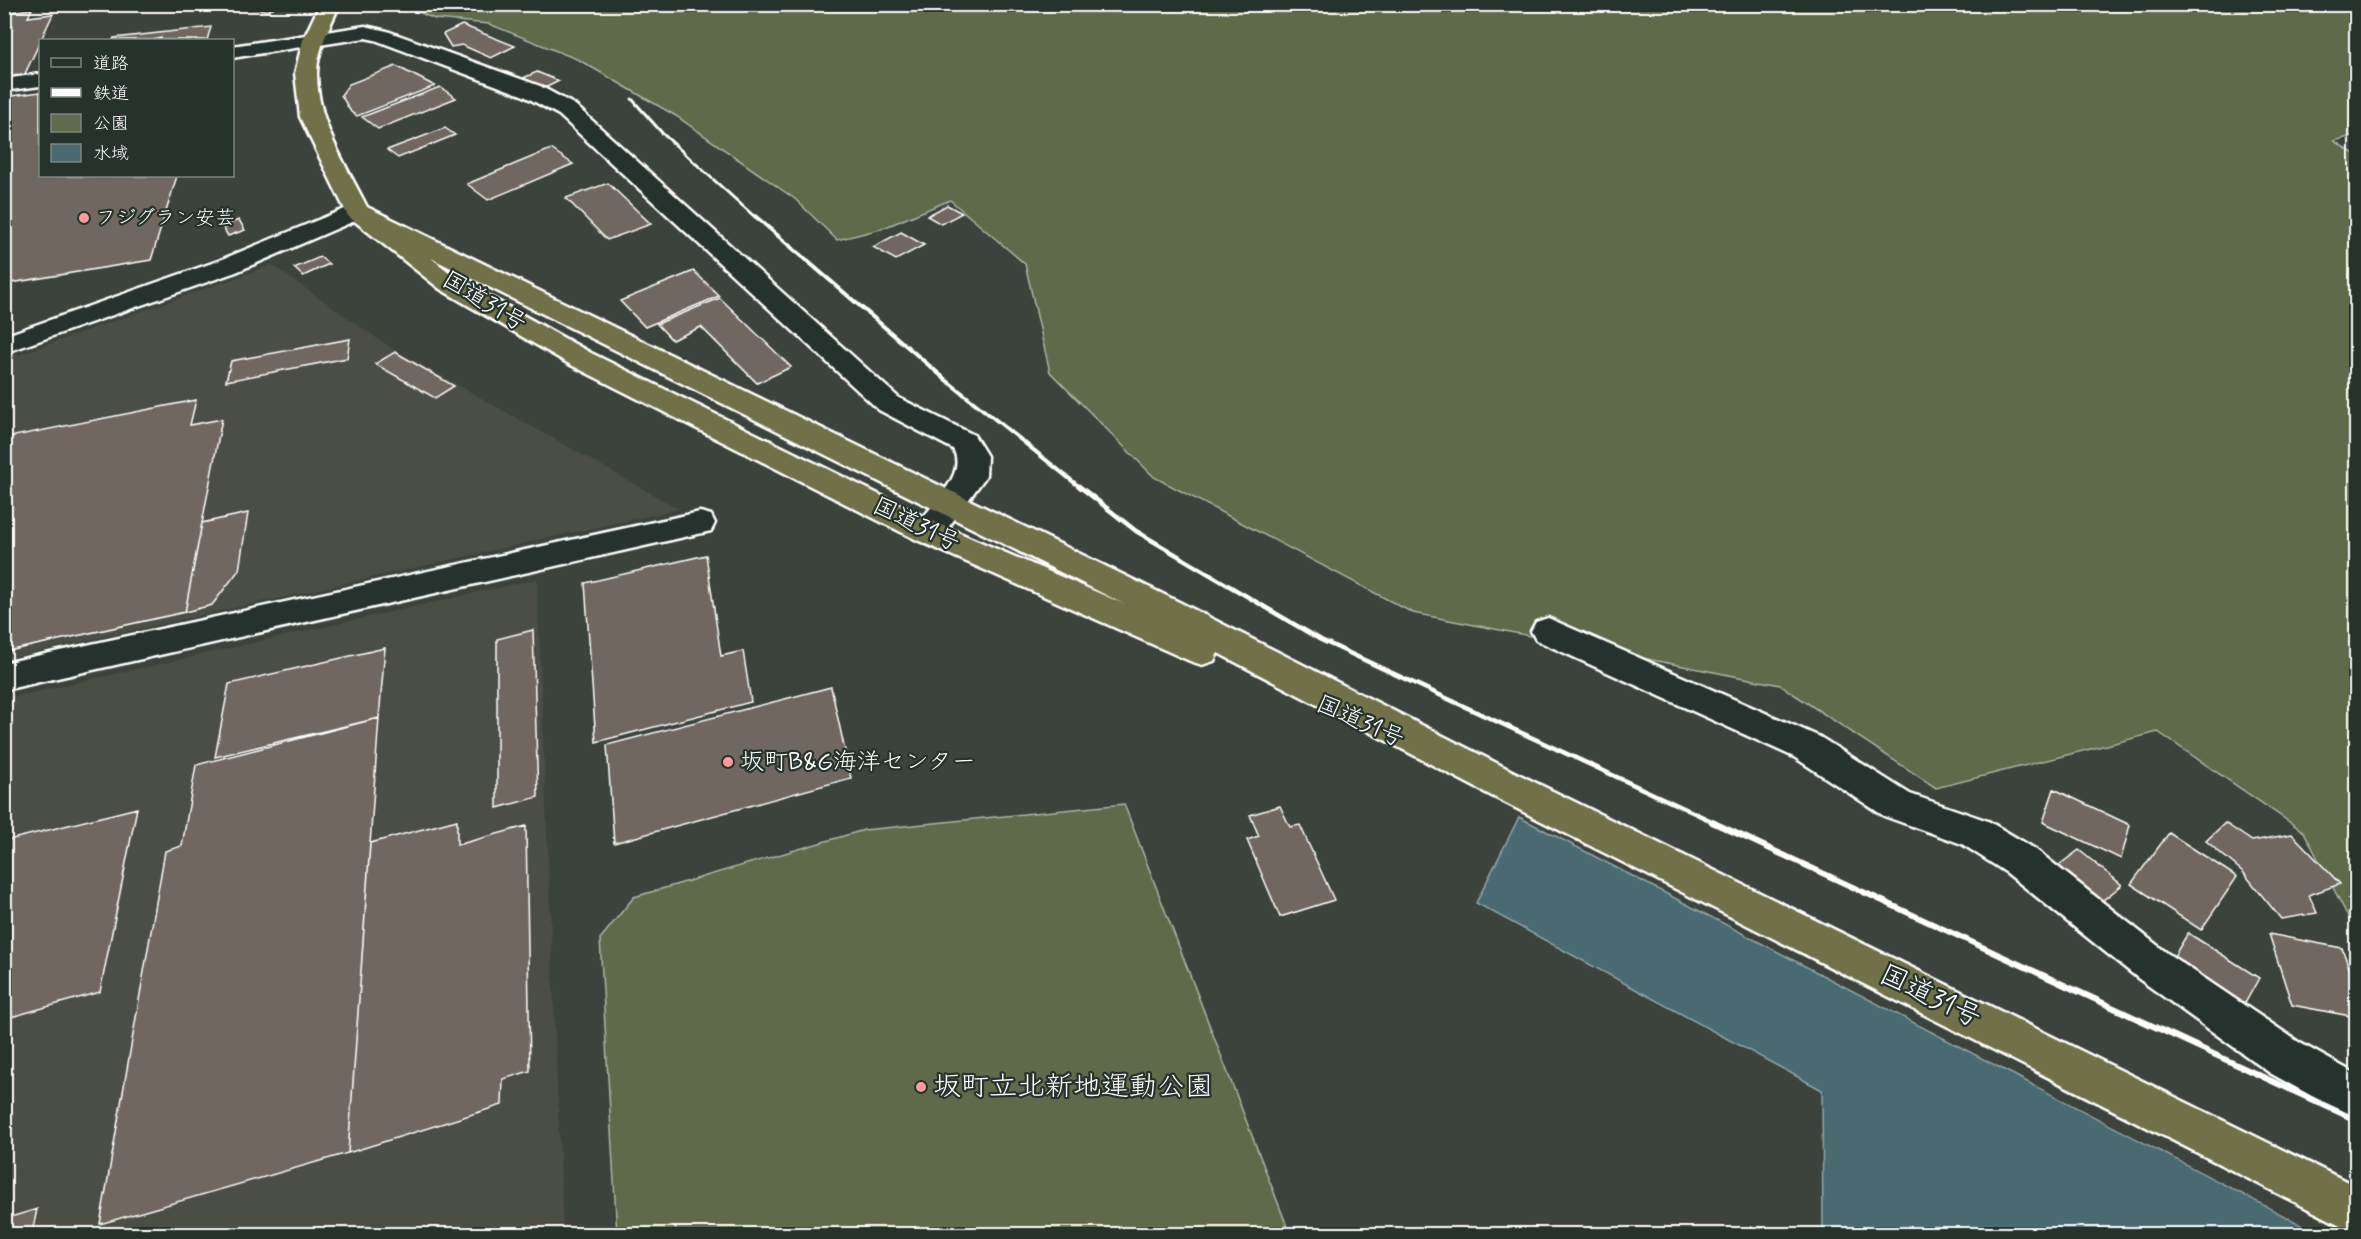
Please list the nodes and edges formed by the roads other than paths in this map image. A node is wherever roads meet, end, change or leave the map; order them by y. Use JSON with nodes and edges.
{"nodes":[{"id":1,"x":330,"y":4,"type":"edge"},
{"id":2,"x":313,"y":40,"type":"junction"},
{"id":3,"x":234,"y":52,"type":"edge"},
{"id":4,"x":39,"y":80,"type":"edge"},
{"id":5,"x":4,"y":85,"type":"edge"},
{"id":6,"x":357,"y":211,"type":"junction"},
{"id":7,"x":4,"y":329,"type":"edge"},
{"id":8,"x":4,"y":345,"type":"edge"},
{"id":9,"x":950,"y":503,"type":"junction"},
{"id":10,"x":700,"y":523,"type":"dead end"},
{"id":11,"x":928,"y":532,"type":"junction"},
{"id":12,"x":1548,"y":631,"type":"dead end"},
{"id":13,"x":4,"y":677,"type":"edge"},
{"id":14,"x":1503,"y":784,"type":"junction"},
{"id":15,"x":2356,"y":1097,"type":"edge"},
{"id":16,"x":2356,"y":1210,"type":"edge"}],
"edges":[{"from":1,"to":2,"type":"highway","name":"国道31号"},
{"from":2,"to":3,"type":"street"},
{"from":2,"to":6,"type":"highway","name":"国道31号"},
{"from":2,"to":9,"type":"street"},
{"from":4,"to":5,"type":"street"},
{"from":6,"to":7,"type":"street"},
{"from":6,"to":8,"type":"street"},
{"from":6,"to":9,"type":"highway","name":"国道31号"},
{"from":6,"to":11,"type":"highway","name":"国道31号"},
{"from":9,"to":11,"type":"street"},
{"from":9,"to":14,"type":"highway","name":"国道31号"},
{"from":10,"to":13,"type":"street"},
{"from":11,"to":14,"type":"highway","name":"国道31号"},
{"from":12,"to":15,"type":"street"},
{"from":14,"to":16,"type":"highway","name":"国道31号"}]}
